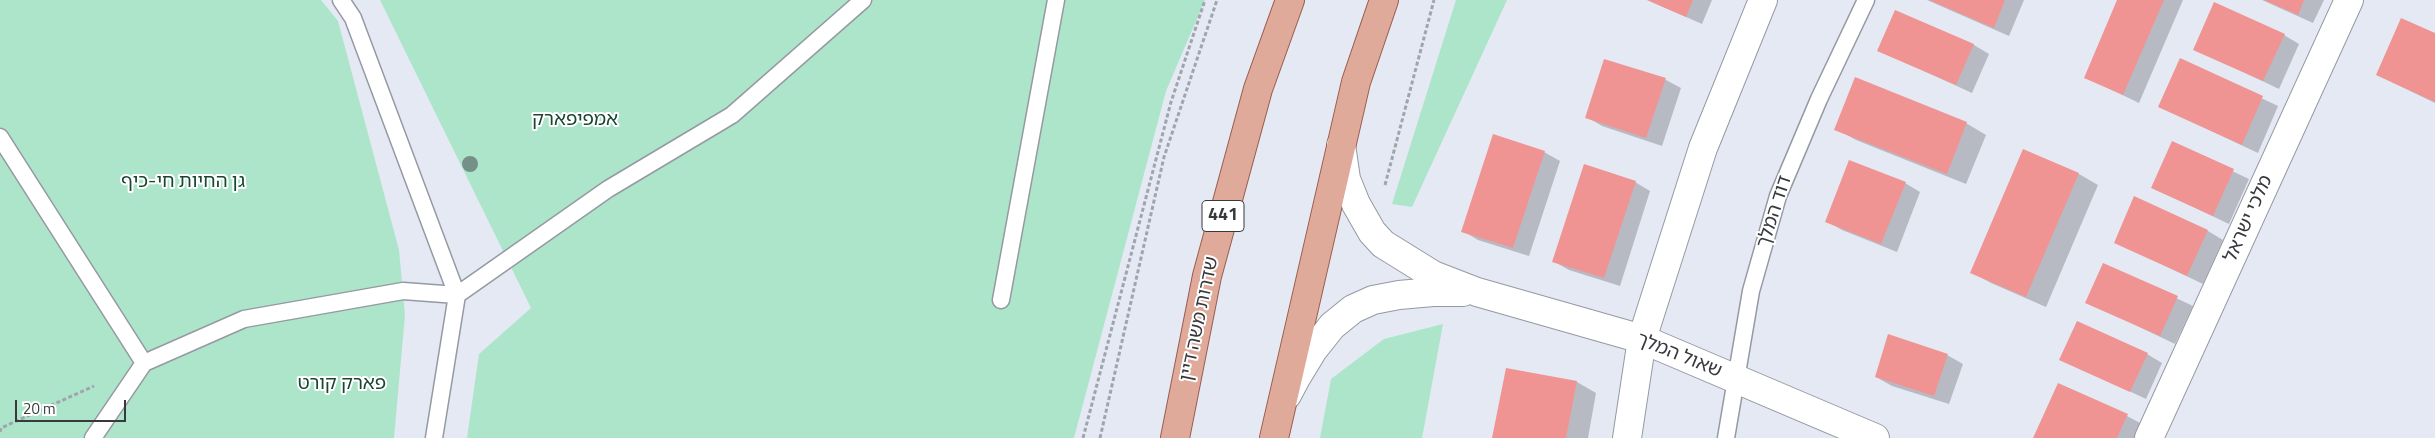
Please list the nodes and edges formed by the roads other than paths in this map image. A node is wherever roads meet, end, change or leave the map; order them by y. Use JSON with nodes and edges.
{"nodes":[{"id":1,"x":341,"y":0,"type":"edge"},
{"id":2,"x":863,"y":0,"type":"edge"},
{"id":3,"x":1056,"y":0,"type":"edge"},
{"id":4,"x":1290,"y":0,"type":"edge"},
{"id":5,"x":1384,"y":0,"type":"edge"},
{"id":6,"x":1763,"y":0,"type":"edge"},
{"id":7,"x":1866,"y":0,"type":"edge"},
{"id":8,"x":2349,"y":0,"type":"edge"},
{"id":9,"x":0,"y":137,"type":"edge"},
{"id":10,"x":1341,"y":143,"type":"junction"},
{"id":11,"x":1477,"y":292,"type":"junction"},
{"id":12,"x":457,"y":295,"type":"junction"},
{"id":13,"x":1001,"y":300,"type":"dead end"},
{"id":14,"x":1642,"y":339,"type":"junction"},
{"id":15,"x":144,"y":363,"type":"junction"},
{"id":16,"x":1738,"y":379,"type":"junction"},
{"id":17,"x":1277,"y":425,"type":"edge"},
{"id":18,"x":93,"y":438,"type":"edge"},
{"id":19,"x":434,"y":438,"type":"edge"},
{"id":20,"x":1175,"y":438,"type":"edge"},
{"id":21,"x":1627,"y":438,"type":"edge"},
{"id":22,"x":1726,"y":438,"type":"edge"},
{"id":23,"x":1875,"y":438,"type":"edge"},
{"id":24,"x":2149,"y":438,"type":"edge"}],
"edges":[{"from":1,"to":12,"type":"lane"},
{"from":2,"to":12,"type":"lane"},
{"from":3,"to":13,"type":"lane"},
{"from":4,"to":20,"type":"main road","name":"שדרות משה דיין","number":"441"},
{"from":5,"to":10,"type":"main road"},
{"from":6,"to":14,"type":"street"},
{"from":7,"to":16,"type":"lane","name":"דוד המלך"},
{"from":8,"to":24,"type":"street","name":"מלכי ישראל"},
{"from":9,"to":15,"type":"lane"},
{"from":10,"to":11,"type":"street","name":"שאול המלך"},
{"from":10,"to":17,"type":"main road"},
{"from":11,"to":14,"type":"street","name":"שאול המלך"},
{"from":11,"to":17,"type":"street","name":"שאול המלך"},
{"from":12,"to":15,"type":"lane"},
{"from":12,"to":19,"type":"lane"},
{"from":14,"to":16,"type":"street","name":"שאול המלך"},
{"from":14,"to":21,"type":"street"},
{"from":15,"to":18,"type":"lane"},
{"from":16,"to":22,"type":"lane","name":"דוד המלך"},
{"from":16,"to":23,"type":"street","name":"שאול המלך"}]}
